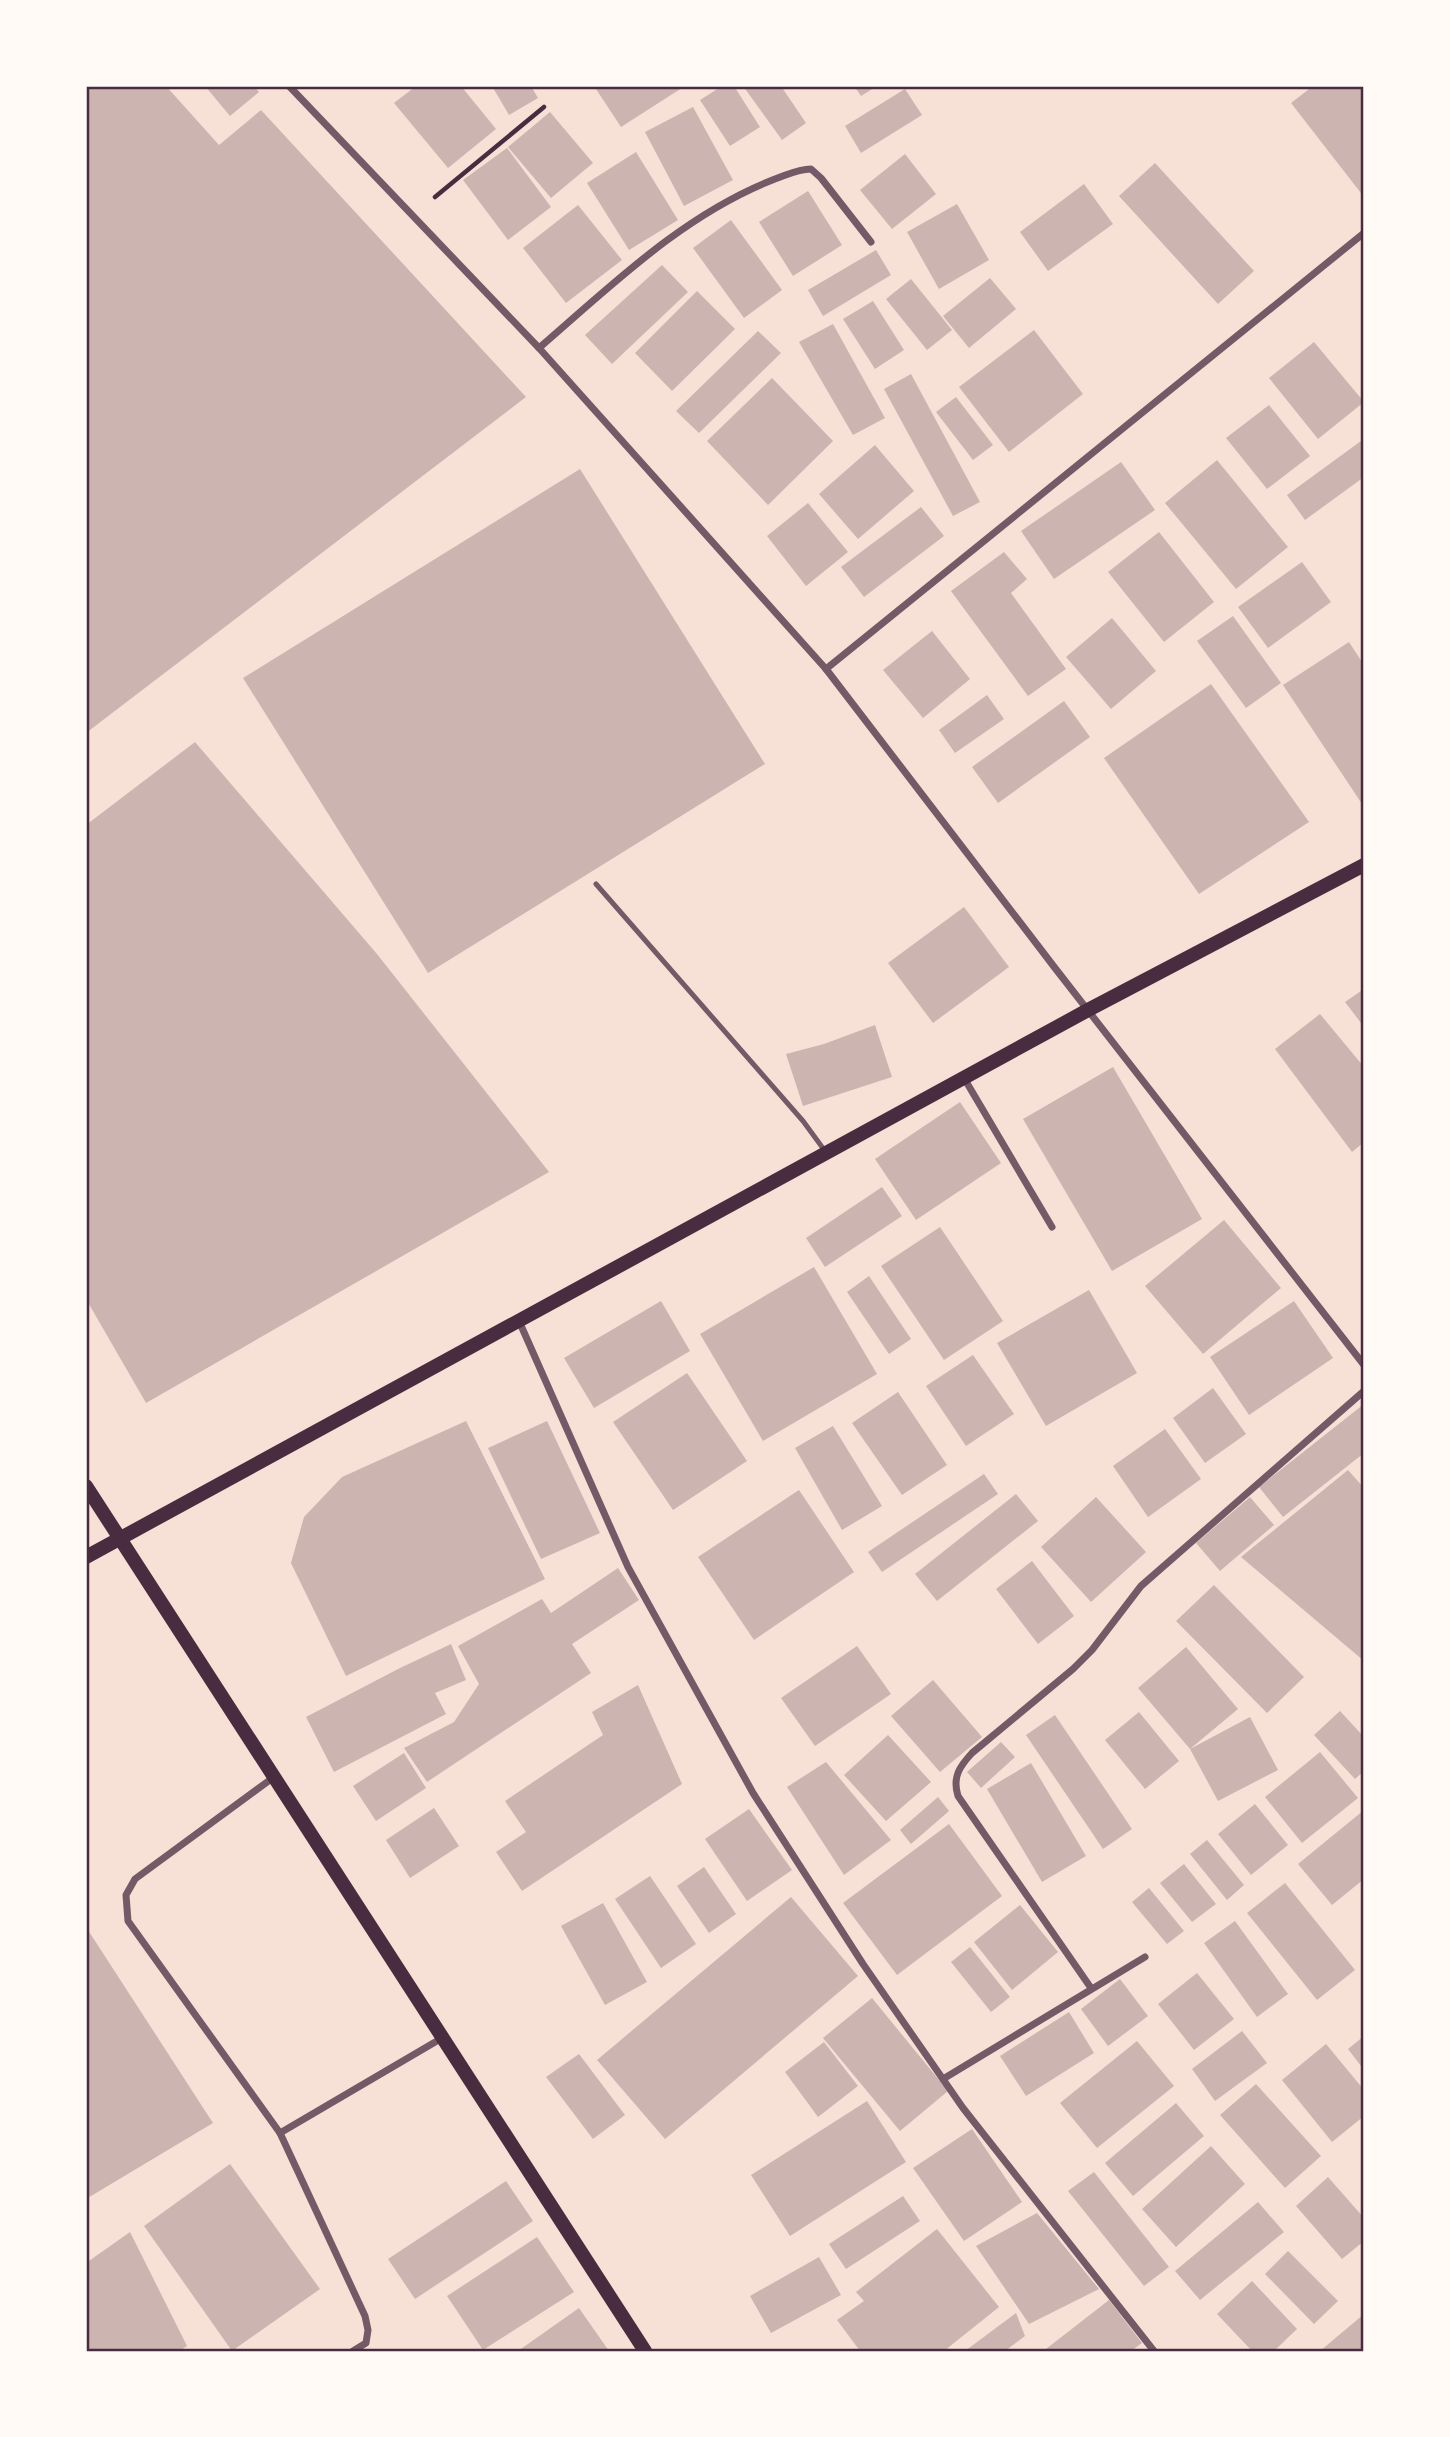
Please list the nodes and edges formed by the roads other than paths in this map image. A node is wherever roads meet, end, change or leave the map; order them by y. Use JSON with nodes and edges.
{"nodes":[{"id":1,"x":289,"y":86,"type":"edge"},
{"id":2,"x":1364,"y":233,"type":"edge"},
{"id":3,"x":871,"y":242,"type":"dead end"},
{"id":4,"x":539,"y":348,"type":"junction"},
{"id":5,"x":826,"y":669,"type":"junction"},
{"id":6,"x":1364,"y":865,"type":"edge"},
{"id":7,"x":596,"y":884,"type":"dead end"},
{"id":8,"x":1088,"y":1010,"type":"junction"},
{"id":9,"x":964,"y":1078,"type":"junction"},
{"id":10,"x":827,"y":1153,"type":"junction"},
{"id":11,"x":1052,"y":1227,"type":"dead end"},
{"id":12,"x":519,"y":1321,"type":"junction"},
{"id":13,"x":1364,"y":1365,"type":"edge"},
{"id":14,"x":1364,"y":1391,"type":"edge"},
{"id":15,"x":86,"y":1486,"type":"edge"},
{"id":16,"x":120,"y":1539,"type":"junction"},
{"id":17,"x":86,"y":1557,"type":"edge"},
{"id":18,"x":274,"y":1777,"type":"junction"},
{"id":19,"x":1145,"y":1957,"type":"dead end"},
{"id":20,"x":1091,"y":1988,"type":"junction"},
{"id":21,"x":442,"y":2038,"type":"junction"},
{"id":22,"x":943,"y":2078,"type":"junction"},
{"id":23,"x":280,"y":2133,"type":"junction"},
{"id":24,"x":354,"y":2351,"type":"edge"},
{"id":25,"x":645,"y":2351,"type":"edge"},
{"id":26,"x":1154,"y":2351,"type":"edge"}],
"edges":[{"from":1,"to":4,"type":"street"},
{"from":2,"to":5,"type":"street"},
{"from":3,"to":4,"type":"street"},
{"from":4,"to":5,"type":"street"},
{"from":5,"to":8,"type":"street"},
{"from":6,"to":8,"type":"main road"},
{"from":7,"to":10,"type":"lane"},
{"from":8,"to":9,"type":"main road"},
{"from":8,"to":13,"type":"street"},
{"from":9,"to":10,"type":"main road"},
{"from":9,"to":11,"type":"street"},
{"from":10,"to":12,"type":"main road"},
{"from":12,"to":16,"type":"main road"},
{"from":12,"to":22,"type":"street"},
{"from":14,"to":20,"type":"street"},
{"from":15,"to":16,"type":"main road"},
{"from":16,"to":17,"type":"main road"},
{"from":16,"to":18,"type":"main road"},
{"from":18,"to":21,"type":"main road"},
{"from":18,"to":23,"type":"street"},
{"from":19,"to":20,"type":"street"},
{"from":20,"to":22,"type":"street"},
{"from":21,"to":23,"type":"street"},
{"from":21,"to":25,"type":"main road"},
{"from":22,"to":26,"type":"street"},
{"from":23,"to":24,"type":"street"}]}
